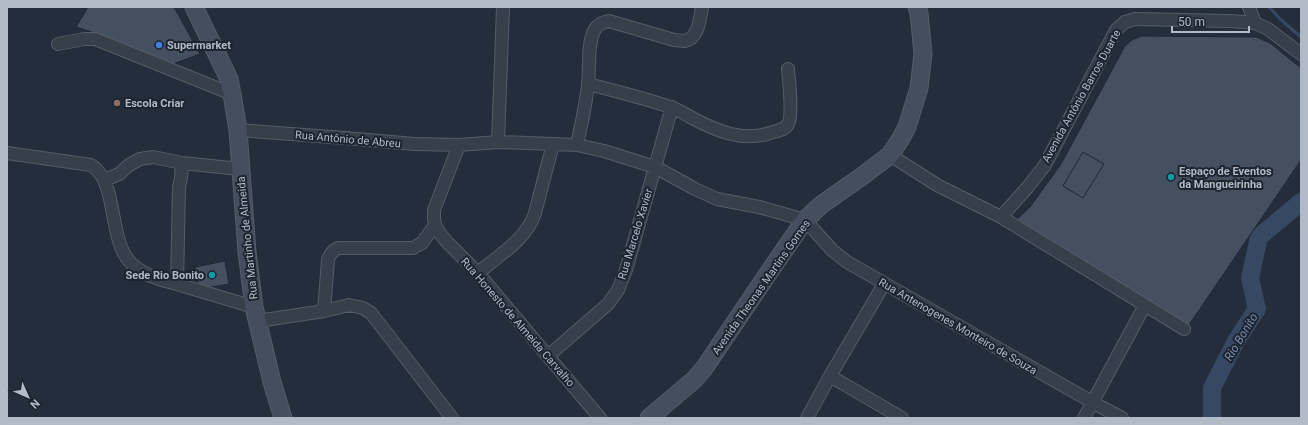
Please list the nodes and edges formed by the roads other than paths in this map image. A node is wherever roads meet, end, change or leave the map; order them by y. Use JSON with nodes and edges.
{"nodes":[{"id":1,"x":194,"y":7,"type":"edge"},
{"id":2,"x":503,"y":7,"type":"edge"},
{"id":3,"x":702,"y":7,"type":"edge"},
{"id":4,"x":917,"y":7,"type":"edge"},
{"id":5,"x":1249,"y":7,"type":"edge"},
{"id":6,"x":1255,"y":23,"type":"junction"},
{"id":7,"x":58,"y":44,"type":"dead end"},
{"id":8,"x":1301,"y":54,"type":"edge"},
{"id":9,"x":788,"y":69,"type":"dead end"},
{"id":10,"x":588,"y":84,"type":"junction"},
{"id":11,"x":232,"y":94,"type":"junction"},
{"id":12,"x":672,"y":107,"type":"junction"},
{"id":13,"x":238,"y":130,"type":"junction"},
{"id":14,"x":498,"y":142,"type":"junction"},
{"id":15,"x":553,"y":144,"type":"junction"},
{"id":16,"x":459,"y":145,"type":"junction"},
{"id":17,"x":577,"y":146,"type":"junction"},
{"id":18,"x":7,"y":153,"type":"edge"},
{"id":19,"x":890,"y":155,"type":"junction"},
{"id":20,"x":182,"y":163,"type":"junction"},
{"id":21,"x":655,"y":167,"type":"junction"},
{"id":22,"x":240,"y":169,"type":"junction"},
{"id":23,"x":105,"y":180,"type":"junction"},
{"id":24,"x":1001,"y":217,"type":"junction"},
{"id":25,"x":805,"y":220,"type":"junction"},
{"id":26,"x":435,"y":225,"type":"junction"},
{"id":27,"x":478,"y":272,"type":"junction"},
{"id":28,"x":177,"y":284,"type":"junction"},
{"id":29,"x":884,"y":284,"type":"junction"},
{"id":30,"x":1145,"y":305,"type":"junction"},
{"id":31,"x":324,"y":311,"type":"junction"},
{"id":32,"x":256,"y":314,"type":"junction"},
{"id":33,"x":1184,"y":329,"type":"dead end"},
{"id":34,"x":548,"y":356,"type":"junction"},
{"id":35,"x":830,"y":376,"type":"junction"},
{"id":36,"x":1092,"y":402,"type":"junction"},
{"id":37,"x":658,"y":415,"type":"edge"},
{"id":38,"x":283,"y":418,"type":"edge"},
{"id":39,"x":452,"y":418,"type":"edge"},
{"id":40,"x":600,"y":418,"type":"edge"},
{"id":41,"x":807,"y":418,"type":"edge"},
{"id":42,"x":902,"y":418,"type":"edge"},
{"id":43,"x":1084,"y":418,"type":"edge"},
{"id":44,"x":1122,"y":418,"type":"edge"}],
"edges":[{"from":1,"to":11,"type":"street","name":"Rua Martinho de Almeida"},
{"from":2,"to":14,"type":"street"},
{"from":3,"to":10,"type":"street"},
{"from":4,"to":19,"type":"street","name":"Avenida Theonas Martins Gomes"},
{"from":5,"to":6,"type":"street"},
{"from":6,"to":8,"type":"street","name":"Avenida Antônio Barros Duarte"},
{"from":6,"to":24,"type":"street","name":"Avenida Antônio Barros Duarte"},
{"from":7,"to":11,"type":"street"},
{"from":9,"to":12,"type":"street"},
{"from":10,"to":12,"type":"street"},
{"from":10,"to":17,"type":"street"},
{"from":11,"to":13,"type":"street","name":"Rua Martinho de Almeida"},
{"from":12,"to":21,"type":"street","name":"Rua Marcelo Xavier"},
{"from":13,"to":16,"type":"street","name":"Rua Antônio de Abreu"},
{"from":13,"to":22,"type":"street","name":"Rua Martinho de Almeida"},
{"from":14,"to":15,"type":"street","name":"Rua Antônio de Abreu"},
{"from":14,"to":16,"type":"street","name":"Rua Antônio de Abreu"},
{"from":15,"to":17,"type":"street","name":"Rua Antônio de Abreu"},
{"from":15,"to":27,"type":"street"},
{"from":16,"to":26,"type":"street"},
{"from":17,"to":21,"type":"street","name":"Rua Antônio de Abreu"},
{"from":18,"to":23,"type":"street","name":"Rua Martinho de Almeida"},
{"from":19,"to":24,"type":"street"},
{"from":19,"to":25,"type":"street","name":"Avenida Theonas Martins Gomes"},
{"from":20,"to":22,"type":"street","name":"Rua Martinho de Almeida"},
{"from":20,"to":23,"type":"street","name":"Rua Martinho de Almeida"},
{"from":20,"to":28,"type":"street"},
{"from":21,"to":25,"type":"street","name":"Rua Antônio de Abreu"},
{"from":21,"to":34,"type":"street","name":"Rua Marcelo Xavier"},
{"from":22,"to":32,"type":"street","name":"Rua Martinho de Almeida"},
{"from":23,"to":28,"type":"street","name":"Rua Martinho de Almeida"},
{"from":24,"to":30,"type":"street"},
{"from":25,"to":29,"type":"street","name":"Rua Antenogenes Monteiro de Souza"},
{"from":25,"to":37,"type":"street","name":"Avenida Theonas Martins Gomes"},
{"from":26,"to":27,"type":"street","name":"Rua Honesto de Almeida Carvalho"},
{"from":26,"to":31,"type":"street"},
{"from":27,"to":34,"type":"street","name":"Rua Honesto de Almeida Carvalho"},
{"from":28,"to":32,"type":"street","name":"Rua Martinho de Almeida"},
{"from":29,"to":35,"type":"street"},
{"from":29,"to":36,"type":"street","name":"Rua Antenogenes Monteiro de Souza"},
{"from":30,"to":33,"type":"street"},
{"from":30,"to":36,"type":"street"},
{"from":31,"to":32,"type":"street"},
{"from":31,"to":39,"type":"street"},
{"from":32,"to":38,"type":"street","name":"Rua Martinho de Almeida"},
{"from":34,"to":40,"type":"street","name":"Rua Honesto de Almeida Carvalho"},
{"from":35,"to":41,"type":"street"},
{"from":35,"to":42,"type":"street"},
{"from":36,"to":43,"type":"street"},
{"from":36,"to":44,"type":"street","name":"Rua Antenogenes Monteiro de Souza"}]}
